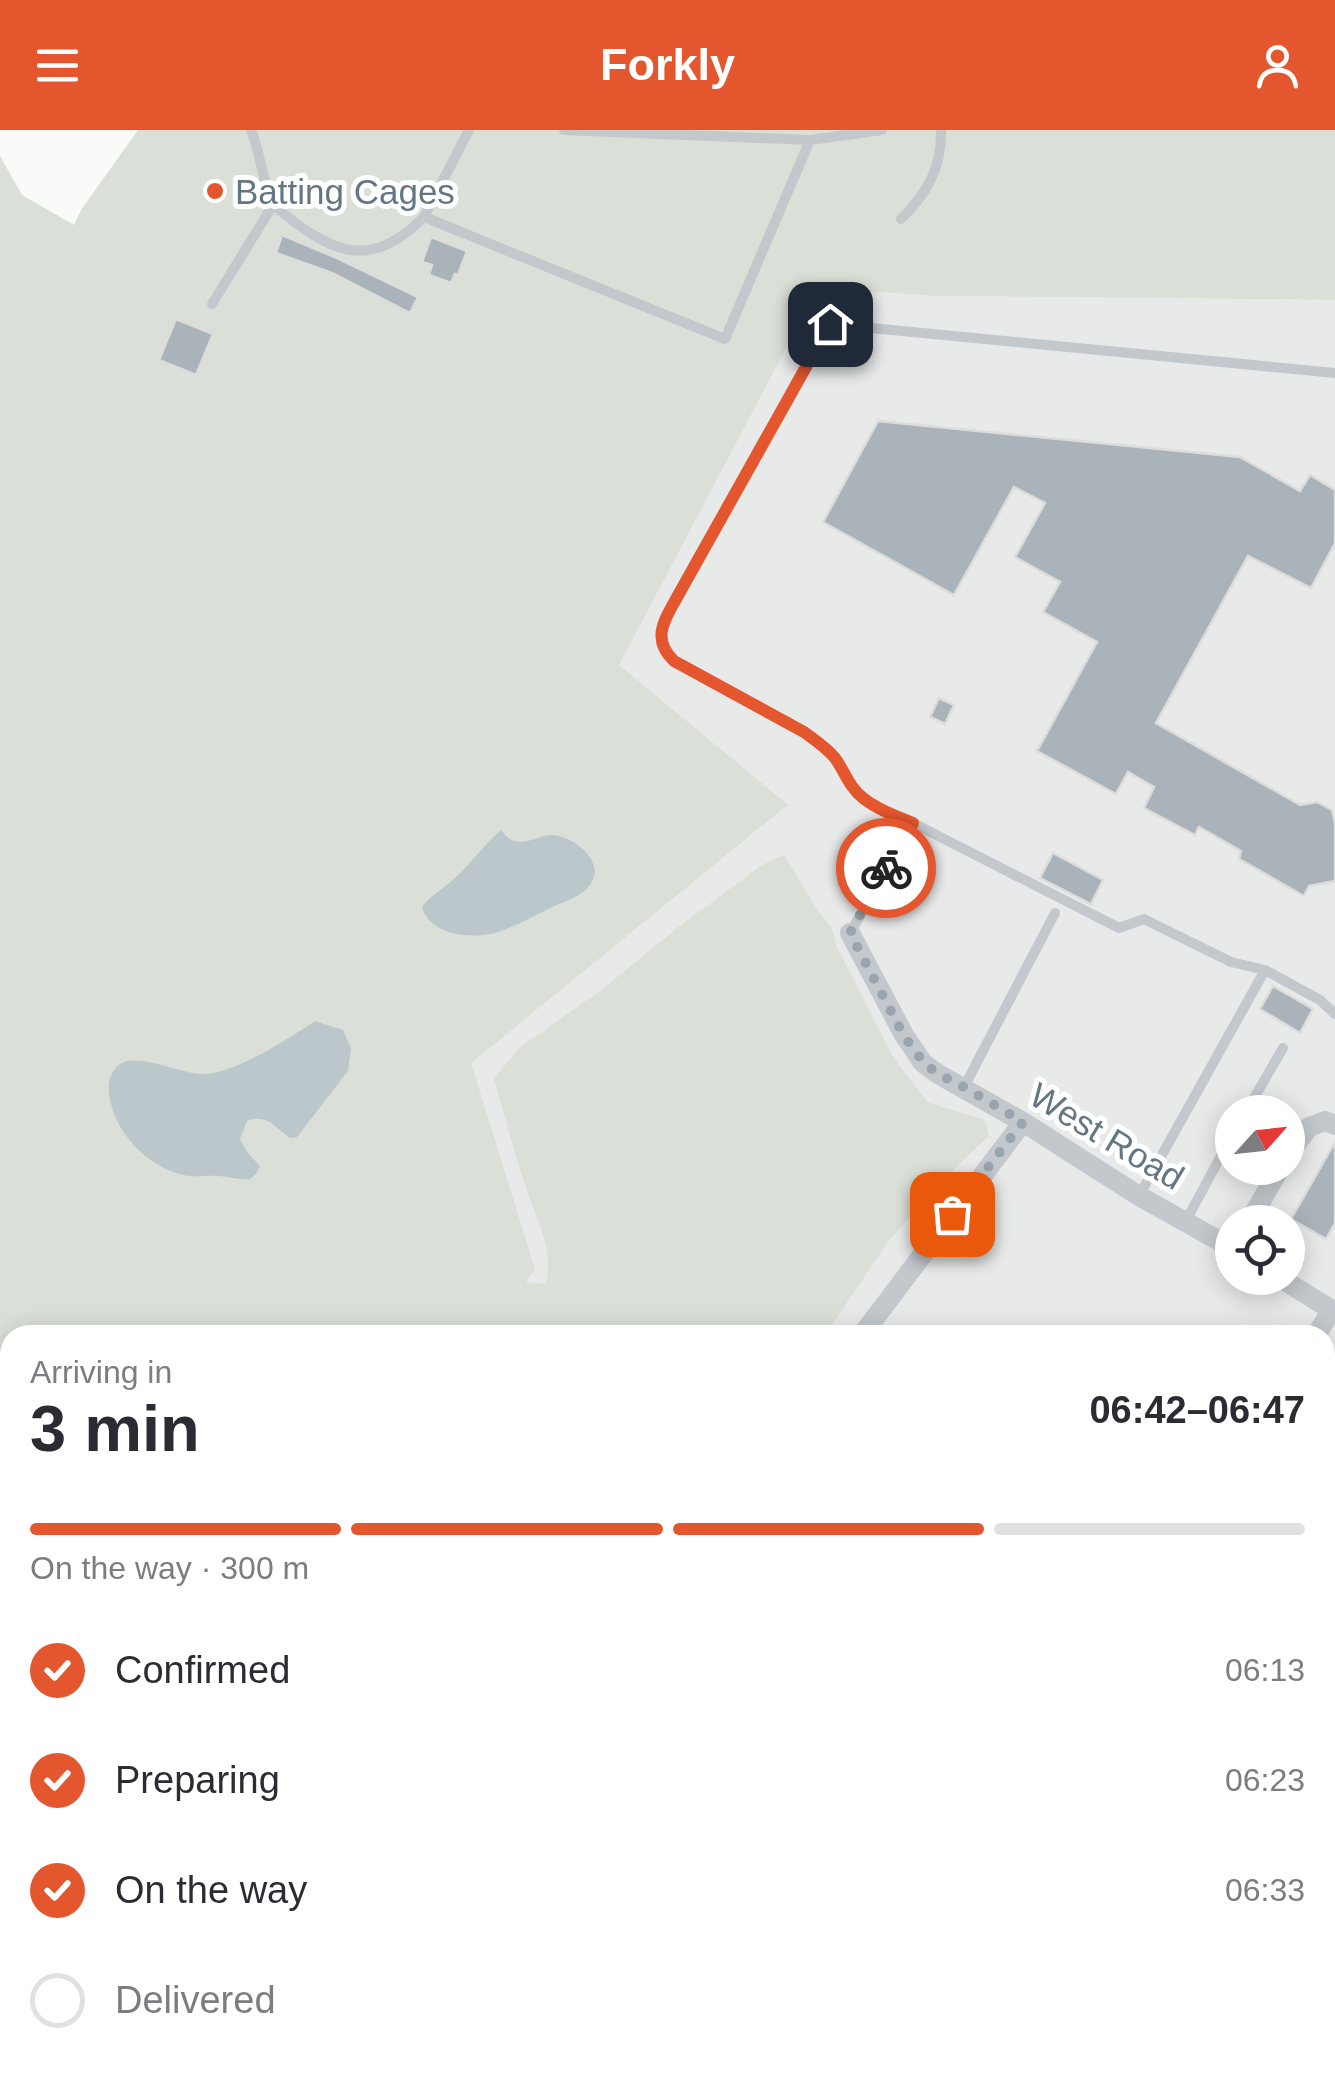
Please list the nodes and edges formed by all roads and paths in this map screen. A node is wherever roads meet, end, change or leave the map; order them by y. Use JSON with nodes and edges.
{"nodes":[{"id":1,"x":250,"y":130,"type":"edge"},
{"id":2,"x":470,"y":130,"type":"edge"},
{"id":3,"x":564,"y":130,"type":"edge"},
{"id":4,"x":882,"y":130,"type":"edge"},
{"id":5,"x":941,"y":130,"type":"edge"},
{"id":6,"x":810,"y":140,"type":"junction"},
{"id":7,"x":273,"y":205,"type":"junction"},
{"id":8,"x":424,"y":216,"type":"junction"},
{"id":9,"x":901,"y":219,"type":"dead end"},
{"id":10,"x":212,"y":304,"type":"dead end"},
{"id":11,"x":1335,"y":373,"type":"edge"},
{"id":12,"x":913,"y":823,"type":"junction"},
{"id":13,"x":1055,"y":914,"type":"dead end"},
{"id":14,"x":850,"y":933,"type":"joint"},
{"id":15,"x":1266,"y":970,"type":"junction"},
{"id":16,"x":1335,"y":1014,"type":"edge"},
{"id":17,"x":1283,"y":1048,"type":"dead end"},
{"id":18,"x":964,"y":1087,"type":"junction"},
{"id":19,"x":1256,"y":1095,"type":"edge"},
{"id":20,"x":1023,"y":1122,"type":"junction"},
{"id":21,"x":1335,"y":1125,"type":"edge"},
{"id":22,"x":1305,"y":1131,"type":"edge"},
{"id":23,"x":1215,"y":1167,"type":"edge"},
{"id":24,"x":1139,"y":1196,"type":"junction"},
{"id":25,"x":1186,"y":1221,"type":"junction"},
{"id":26,"x":1215,"y":1238,"type":"edge"},
{"id":27,"x":1305,"y":1293,"type":"edge"},
{"id":28,"x":1334,"y":1311,"type":"edge"},
{"id":29,"x":870,"y":1325,"type":"edge"}],
"edges":[{"from":1,"to":7,"type":"lane"},
{"from":2,"to":8,"type":"lane"},
{"from":3,"to":6,"type":"lane"},
{"from":4,"to":6,"type":"lane"},
{"from":5,"to":9,"type":"lane"},
{"from":6,"to":8,"type":"lane"},
{"from":7,"to":8,"type":"lane"},
{"from":7,"to":10,"type":"lane"},
{"from":11,"to":12,"type":"lane"},
{"from":12,"to":14,"type":"lane"},
{"from":12,"to":15,"type":"lane"},
{"from":13,"to":18,"type":"lane"},
{"from":14,"to":18,"type":"street","name":"West Road"},
{"from":15,"to":16,"type":"lane"},
{"from":15,"to":24,"type":"lane"},
{"from":17,"to":19,"type":"lane"},
{"from":18,"to":20,"type":"street","name":"West Road"},
{"from":20,"to":24,"type":"street","name":"West Road"},
{"from":20,"to":29,"type":"street"},
{"from":21,"to":22,"type":"street"},
{"from":23,"to":25,"type":"lane"},
{"from":24,"to":25,"type":"street","name":"West Road"},
{"from":25,"to":26,"type":"street","name":"West Road"},
{"from":27,"to":28,"type":"street"}]}
